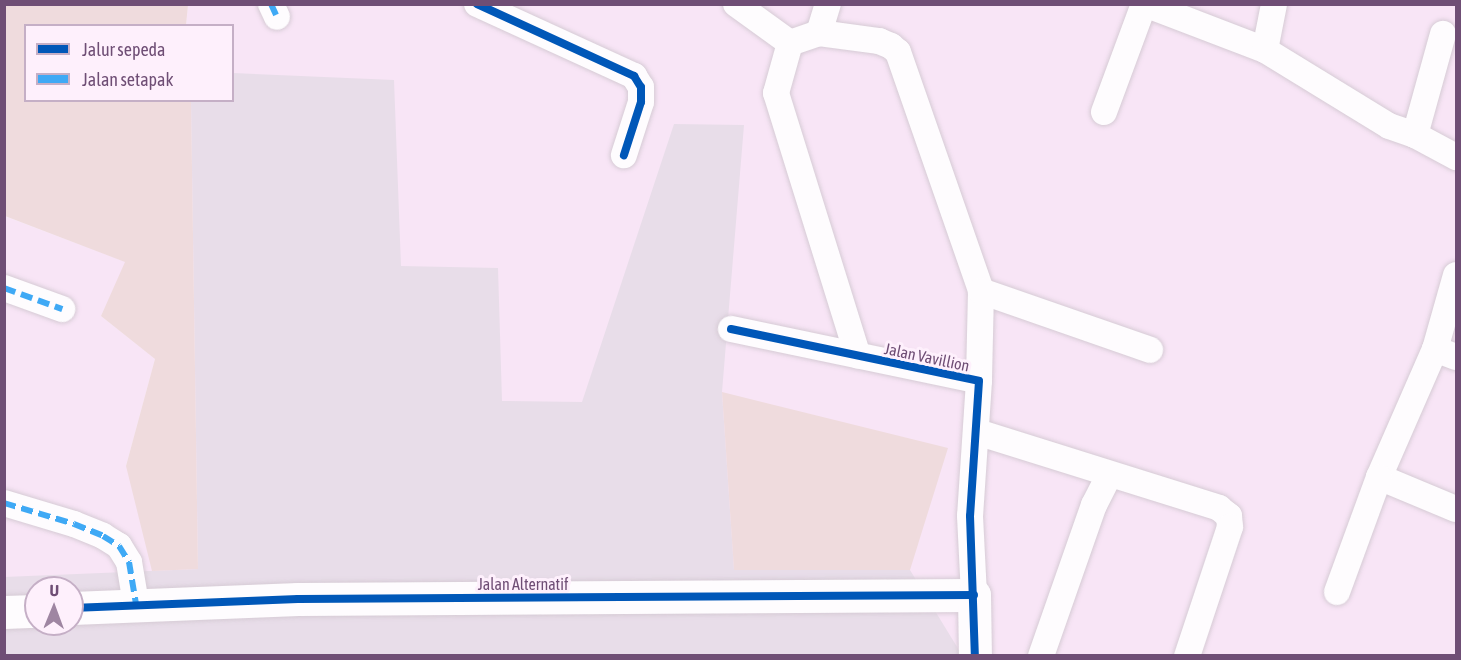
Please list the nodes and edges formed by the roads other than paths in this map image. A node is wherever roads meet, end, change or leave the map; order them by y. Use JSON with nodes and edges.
{"nodes":[{"id":1,"x":477,"y":4,"type":"edge"},
{"id":2,"x":736,"y":4,"type":"edge"},
{"id":3,"x":828,"y":4,"type":"edge"},
{"id":4,"x":1144,"y":4,"type":"edge"},
{"id":5,"x":1274,"y":4,"type":"edge"},
{"id":6,"x":819,"y":33,"type":"junction"},
{"id":7,"x":1443,"y":34,"type":"dead end"},
{"id":8,"x":790,"y":43,"type":"junction"},
{"id":9,"x":1265,"y":50,"type":"junction"},
{"id":10,"x":1104,"y":112,"type":"dead end"},
{"id":11,"x":1415,"y":135,"type":"junction"},
{"id":12,"x":624,"y":155,"type":"dead end"},
{"id":13,"x":1456,"y":157,"type":"edge"},
{"id":14,"x":1456,"y":275,"type":"edge"},
{"id":15,"x":4,"y":288,"type":"edge"},
{"id":16,"x":981,"y":291,"type":"junction"},
{"id":17,"x":62,"y":309,"type":"dead end"},
{"id":18,"x":730,"y":329,"type":"dead end"},
{"id":19,"x":1150,"y":350,"type":"dead end"},
{"id":20,"x":1446,"y":353,"type":"edge"},
{"id":21,"x":858,"y":356,"type":"junction"},
{"id":22,"x":979,"y":381,"type":"junction"},
{"id":23,"x":976,"y":432,"type":"junction"},
{"id":24,"x":1109,"y":475,"type":"junction"},
{"id":25,"x":1379,"y":477,"type":"junction"},
{"id":26,"x":4,"y":502,"type":"edge"},
{"id":27,"x":1456,"y":509,"type":"edge"},
{"id":28,"x":1337,"y":592,"type":"dead end"},
{"id":29,"x":974,"y":595,"type":"junction"},
{"id":30,"x":136,"y":604,"type":"junction"},
{"id":31,"x":84,"y":607,"type":"edge"},
{"id":32,"x":24,"y":611,"type":"edge"},
{"id":33,"x":4,"y":612,"type":"edge"},
{"id":34,"x":975,"y":656,"type":"edge"},
{"id":35,"x":1041,"y":656,"type":"edge"},
{"id":36,"x":1187,"y":656,"type":"edge"}],
"edges":[{"from":1,"to":12,"type":"street"},
{"from":2,"to":8,"type":"street"},
{"from":3,"to":6,"type":"street"},
{"from":4,"to":9,"type":"street"},
{"from":4,"to":10,"type":"street"},
{"from":5,"to":9,"type":"street"},
{"from":6,"to":8,"type":"street"},
{"from":6,"to":16,"type":"street"},
{"from":7,"to":11,"type":"street"},
{"from":8,"to":21,"type":"street"},
{"from":9,"to":11,"type":"street"},
{"from":11,"to":13,"type":"street"},
{"from":14,"to":20,"type":"street"},
{"from":15,"to":17,"type":"street"},
{"from":16,"to":19,"type":"street"},
{"from":16,"to":22,"type":"street"},
{"from":18,"to":21,"type":"street","name":"Jalan Vavillion"},
{"from":20,"to":25,"type":"street"},
{"from":21,"to":22,"type":"street","name":"Jalan Vavillion"},
{"from":22,"to":23,"type":"street","name":"Jalan Vavillion"},
{"from":23,"to":24,"type":"street"},
{"from":23,"to":29,"type":"street","name":"Jalan Vavillion"},
{"from":24,"to":35,"type":"street"},
{"from":24,"to":36,"type":"street"},
{"from":25,"to":27,"type":"street"},
{"from":25,"to":28,"type":"street"},
{"from":26,"to":30,"type":"street"},
{"from":29,"to":30,"type":"street","name":"Jalan Alternatif"},
{"from":29,"to":34,"type":"street"},
{"from":30,"to":31,"type":"street","name":"Jalan Alternatif"},
{"from":32,"to":33,"type":"street"}]}
